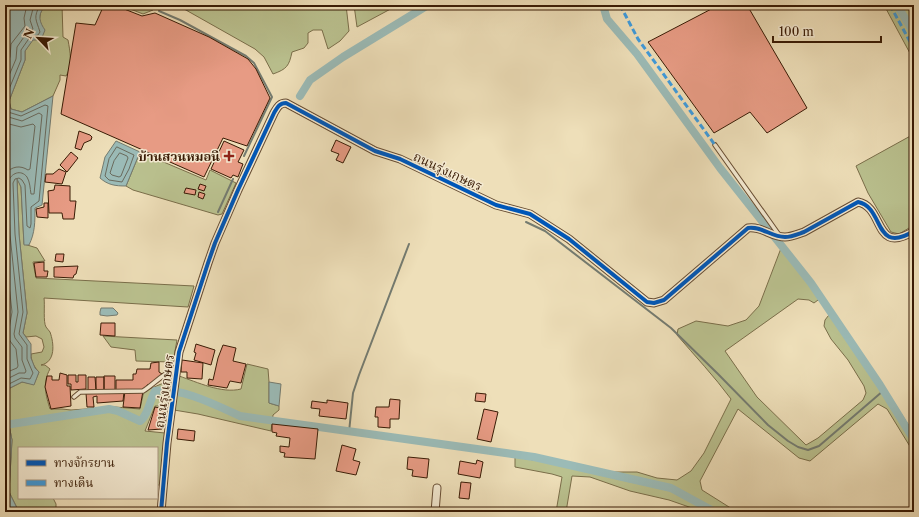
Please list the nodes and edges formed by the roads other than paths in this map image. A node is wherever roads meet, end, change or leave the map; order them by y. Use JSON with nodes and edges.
{"nodes":[{"id":1,"x":715,"y":145,"type":"dead end"},
{"id":2,"x":914,"y":231,"type":"edge"},
{"id":3,"x":780,"y":236,"type":"junction"},
{"id":4,"x":176,"y":369,"type":"junction"},
{"id":5,"x":74,"y":396,"type":"dead end"},
{"id":6,"x":437,"y":488,"type":"dead end"},
{"id":7,"x":161,"y":512,"type":"edge"},
{"id":8,"x":435,"y":512,"type":"edge"}],
"edges":[{"from":1,"to":3,"type":"lane"},
{"from":2,"to":3,"type":"street","name":"ถนนรุ่งเกษตร"},
{"from":3,"to":4,"type":"street","name":"ถนนรุ่งเกษตร"},
{"from":4,"to":5,"type":"lane"},
{"from":4,"to":7,"type":"street","name":"ถนนรุ่งเกษตร"},
{"from":6,"to":8,"type":"street"}]}
